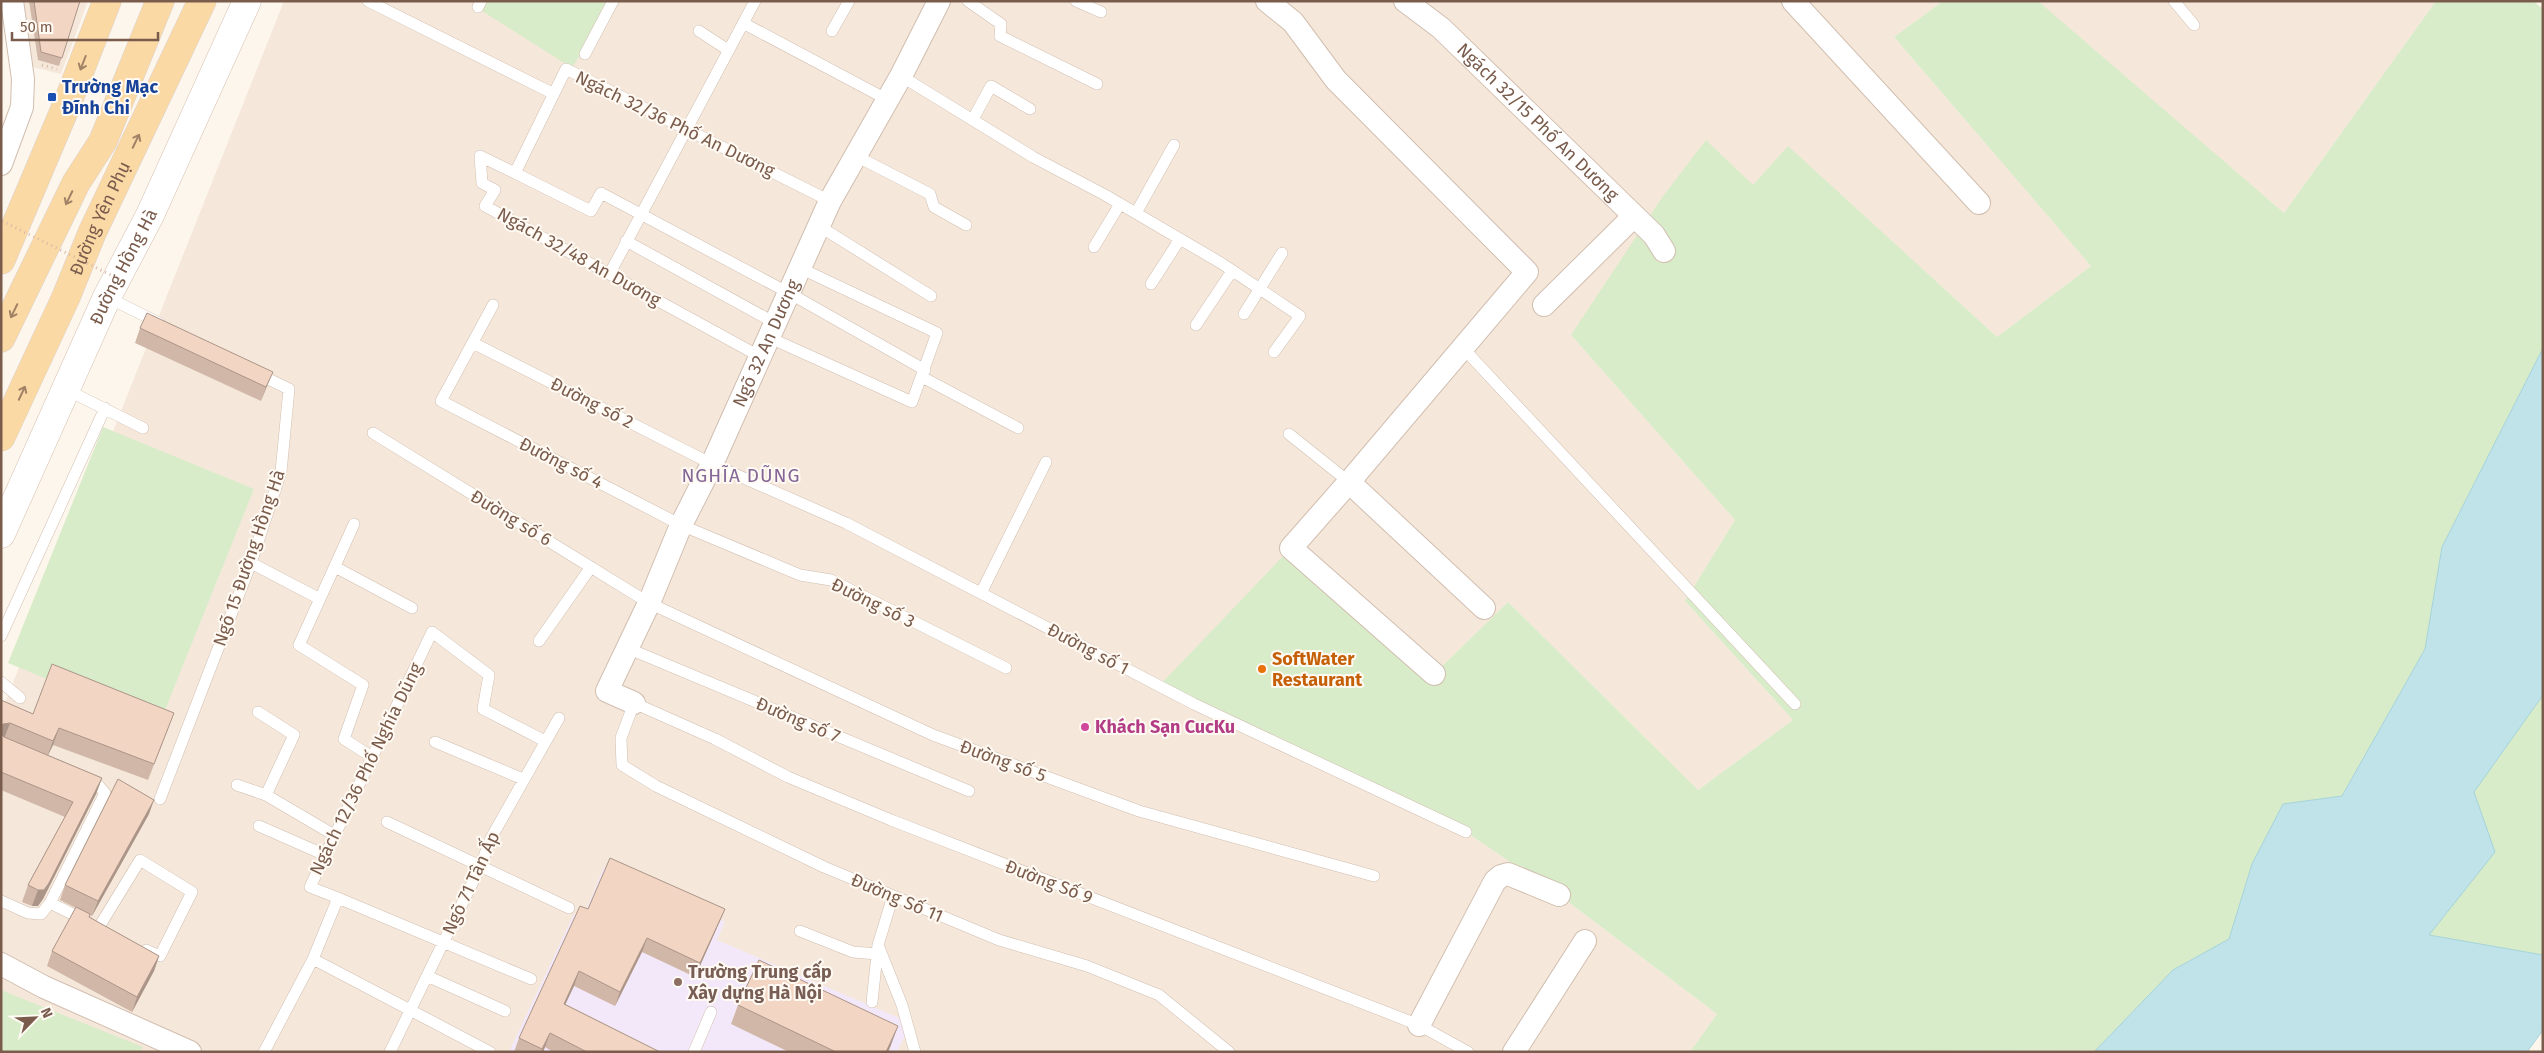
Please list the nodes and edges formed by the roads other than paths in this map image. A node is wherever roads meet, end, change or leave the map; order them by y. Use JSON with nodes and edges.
{"nodes":[{"id":1,"x":108,"y":1,"type":"edge"},
{"id":2,"x":160,"y":1,"type":"edge"},
{"id":3,"x":202,"y":1,"type":"edge"},
{"id":4,"x":247,"y":1,"type":"edge"},
{"id":5,"x":368,"y":1,"type":"edge"},
{"id":6,"x":613,"y":1,"type":"edge"},
{"id":7,"x":755,"y":1,"type":"edge"},
{"id":8,"x":849,"y":1,"type":"edge"},
{"id":9,"x":939,"y":1,"type":"edge"},
{"id":10,"x":968,"y":1,"type":"edge"},
{"id":11,"x":1076,"y":1,"type":"edge"},
{"id":12,"x":1266,"y":1,"type":"edge"},
{"id":13,"x":1792,"y":1,"type":"edge"},
{"id":14,"x":2174,"y":1,"type":"edge"},
{"id":15,"x":1407,"y":2,"type":"edge"},
{"id":16,"x":9,"y":11,"type":"edge"},
{"id":17,"x":1101,"y":12,"type":"dead end"},
{"id":18,"x":743,"y":23,"type":"junction"},
{"id":19,"x":2194,"y":25,"type":"dead end"},
{"id":20,"x":832,"y":30,"type":"dead end"},
{"id":21,"x":699,"y":32,"type":"dead end"},
{"id":22,"x":728,"y":50,"type":"junction"},
{"id":23,"x":585,"y":54,"type":"dead end"},
{"id":24,"x":901,"y":76,"type":"junction"},
{"id":25,"x":1097,"y":84,"type":"dead end"},
{"id":26,"x":554,"y":94,"type":"junction"},
{"id":27,"x":888,"y":100,"type":"junction"},
{"id":28,"x":1030,"y":109,"type":"dead end"},
{"id":29,"x":973,"y":119,"type":"junction"},
{"id":30,"x":685,"y":129,"type":"junction"},
{"id":31,"x":103,"y":141,"type":"junction"},
{"id":32,"x":1174,"y":144,"type":"dead end"},
{"id":33,"x":856,"y":156,"type":"junction"},
{"id":34,"x":1,"y":164,"type":"edge"},
{"id":35,"x":515,"y":173,"type":"junction"},
{"id":36,"x":830,"y":201,"type":"junction"},
{"id":37,"x":1980,"y":203,"type":"dead end"},
{"id":38,"x":1120,"y":204,"type":"junction"},
{"id":39,"x":1136,"y":213,"type":"junction"},
{"id":40,"x":640,"y":214,"type":"junction"},
{"id":41,"x":1634,"y":216,"type":"junction"},
{"id":42,"x":966,"y":225,"type":"dead end"},
{"id":43,"x":819,"y":226,"type":"junction"},
{"id":44,"x":92,"y":233,"type":"junction"},
{"id":45,"x":1180,"y":239,"type":"junction"},
{"id":46,"x":626,"y":241,"type":"junction"},
{"id":47,"x":1094,"y":247,"type":"dead end"},
{"id":48,"x":1664,"y":251,"type":"dead end"},
{"id":49,"x":1282,"y":253,"type":"dead end"},
{"id":50,"x":1,"y":260,"type":"edge"},
{"id":51,"x":800,"y":268,"type":"junction"},
{"id":52,"x":1232,"y":271,"type":"junction"},
{"id":53,"x":610,"y":273,"type":"junction"},
{"id":54,"x":1151,"y":284,"type":"dead end"},
{"id":55,"x":1260,"y":289,"type":"junction"},
{"id":56,"x":117,"y":290,"type":"junction"},
{"id":57,"x":789,"y":293,"type":"junction"},
{"id":58,"x":931,"y":296,"type":"dead end"},
{"id":59,"x":493,"y":305,"type":"dead end"},
{"id":60,"x":1544,"y":305,"type":"dead end"},
{"id":61,"x":1244,"y":314,"type":"dead end"},
{"id":62,"x":1196,"y":325,"type":"dead end"},
{"id":63,"x":168,"y":328,"type":"edge"},
{"id":64,"x":1,"y":338,"type":"edge"},
{"id":65,"x":767,"y":339,"type":"junction"},
{"id":66,"x":473,"y":343,"type":"junction"},
{"id":67,"x":1463,"y":348,"type":"junction"},
{"id":68,"x":1274,"y":352,"type":"dead end"},
{"id":69,"x":245,"y":367,"type":"edge"},
{"id":70,"x":924,"y":374,"type":"junction"},
{"id":71,"x":67,"y":390,"type":"junction"},
{"id":72,"x":105,"y":408,"type":"junction"},
{"id":73,"x":143,"y":428,"type":"dead end"},
{"id":74,"x":1018,"y":428,"type":"dead end"},
{"id":75,"x":373,"y":434,"type":"dead end"},
{"id":76,"x":1289,"y":434,"type":"dead end"},
{"id":77,"x":1,"y":437,"type":"edge"},
{"id":78,"x":1046,"y":462,"type":"dead end"},
{"id":79,"x":712,"y":464,"type":"junction"},
{"id":80,"x":1349,"y":482,"type":"junction"},
{"id":81,"x":354,"y":524,"type":"dead end"},
{"id":82,"x":681,"y":525,"type":"junction"},
{"id":83,"x":1,"y":534,"type":"edge"},
{"id":84,"x":251,"y":563,"type":"junction"},
{"id":85,"x":335,"y":567,"type":"junction"},
{"id":86,"x":591,"y":567,"type":"junction"},
{"id":87,"x":981,"y":592,"type":"junction"},
{"id":88,"x":320,"y":599,"type":"junction"},
{"id":89,"x":649,"y":603,"type":"junction"},
{"id":90,"x":412,"y":608,"type":"dead end"},
{"id":91,"x":1484,"y":608,"type":"dead end"},
{"id":92,"x":1,"y":636,"type":"edge"},
{"id":93,"x":539,"y":641,"type":"dead end"},
{"id":94,"x":627,"y":648,"type":"junction"},
{"id":95,"x":1006,"y":668,"type":"dead end"},
{"id":96,"x":1434,"y":674,"type":"dead end"},
{"id":97,"x":1,"y":682,"type":"edge"},
{"id":98,"x":20,"y":698,"type":"dead end"},
{"id":99,"x":634,"y":703,"type":"junction"},
{"id":100,"x":1795,"y":704,"type":"dead end"},
{"id":101,"x":258,"y":712,"type":"dead end"},
{"id":102,"x":559,"y":718,"type":"dead end"},
{"id":103,"x":435,"y":742,"type":"dead end"},
{"id":104,"x":545,"y":742,"type":"junction"},
{"id":105,"x":372,"y":757,"type":"junction"},
{"id":106,"x":72,"y":775,"type":"edge"},
{"id":107,"x":523,"y":778,"type":"junction"},
{"id":108,"x":237,"y":785,"type":"dead end"},
{"id":109,"x":969,"y":791,"type":"dead end"},
{"id":110,"x":266,"y":795,"type":"junction"},
{"id":111,"x":160,"y":799,"type":"dead end"},
{"id":112,"x":387,"y":822,"type":"dead end"},
{"id":113,"x":259,"y":826,"type":"dead end"},
{"id":114,"x":1466,"y":832,"type":"dead end"},
{"id":115,"x":334,"y":835,"type":"junction"},
{"id":116,"x":324,"y":855,"type":"junction"},
{"id":117,"x":482,"y":865,"type":"junction"},
{"id":118,"x":1374,"y":876,"type":"dead end"},
{"id":119,"x":1559,"y":895,"type":"dead end"},
{"id":120,"x":894,"y":896,"type":"junction"},
{"id":121,"x":338,"y":898,"type":"junction"},
{"id":122,"x":1,"y":901,"type":"edge"},
{"id":123,"x":50,"y":903,"type":"junction"},
{"id":124,"x":570,"y":908,"type":"dead end"},
{"id":125,"x":800,"y":931,"type":"dead end"},
{"id":126,"x":1585,"y":941,"type":"dead end"},
{"id":127,"x":444,"y":942,"type":"junction"},
{"id":128,"x":133,"y":944,"type":"edge"},
{"id":129,"x":878,"y":949,"type":"junction"},
{"id":130,"x":314,"y":959,"type":"junction"},
{"id":131,"x":1,"y":964,"type":"edge"},
{"id":132,"x":427,"y":976,"type":"junction"},
{"id":133,"x":531,"y":979,"type":"dead end"},
{"id":134,"x":872,"y":1002,"type":"dead end"},
{"id":135,"x":410,"y":1010,"type":"junction"},
{"id":136,"x":506,"y":1011,"type":"dead end"},
{"id":137,"x":711,"y":1012,"type":"dead end"},
{"id":138,"x":1419,"y":1026,"type":"junction"},
{"id":139,"x":190,"y":1052,"type":"edge"},
{"id":140,"x":264,"y":1052,"type":"edge"},
{"id":141,"x":390,"y":1052,"type":"edge"},
{"id":142,"x":490,"y":1052,"type":"edge"},
{"id":143,"x":694,"y":1052,"type":"edge"},
{"id":144,"x":915,"y":1052,"type":"edge"},
{"id":145,"x":1229,"y":1052,"type":"edge"},
{"id":146,"x":1468,"y":1052,"type":"edge"},
{"id":147,"x":1514,"y":1052,"type":"edge"}],
"edges":[{"from":1,"to":50,"type":"main road","one_way":true},
{"from":2,"to":31,"type":"main road","name":"Đường Yên Phụ"},
{"from":44,"to":3,"type":"main road","name":"Đường Yên Phụ","one_way":true},
{"from":4,"to":56,"type":"street","name":"Đường Hồng Hà"},
{"from":5,"to":26,"type":"lane"},
{"from":6,"to":23,"type":"lane"},
{"from":7,"to":18,"type":"lane"},
{"from":8,"to":20,"type":"lane"},
{"from":9,"to":24,"type":"street","name":"Ngõ 32 An Dương"},
{"from":10,"to":25,"type":"lane"},
{"from":11,"to":17,"type":"lane"},
{"from":12,"to":67,"type":"street"},
{"from":13,"to":37,"type":"street"},
{"from":14,"to":19,"type":"lane"},
{"from":15,"to":41,"type":"street","name":"Ngách 32/15 Phố An Dương"},
{"from":16,"to":34,"type":"street"},
{"from":18,"to":22,"type":"lane"},
{"from":18,"to":27,"type":"lane"},
{"from":21,"to":22,"type":"lane"},
{"from":22,"to":30,"type":"lane"},
{"from":24,"to":27,"type":"street","name":"Ngõ 32 An Dương"},
{"from":24,"to":29,"type":"lane"},
{"from":26,"to":30,"type":"lane","name":"Ngách 32/36 Phố An Dương"},
{"from":26,"to":35,"type":"lane","name":"Ngách 32/36 Phố An Dương"},
{"from":27,"to":33,"type":"street","name":"Ngõ 32 An Dương"},
{"from":28,"to":29,"type":"lane"},
{"from":29,"to":38,"type":"lane"},
{"from":30,"to":36,"type":"lane","name":"Ngách 32/36 Phố An Dương"},
{"from":30,"to":40,"type":"lane"},
{"from":31,"to":44,"type":"main road"},
{"from":31,"to":64,"type":"main road","name":"Đường Yên Phụ","one_way":true},
{"from":32,"to":39,"type":"lane"},
{"from":33,"to":36,"type":"street","name":"Ngõ 32 An Dương"},
{"from":33,"to":42,"type":"lane"},
{"from":35,"to":40,"type":"lane"},
{"from":35,"to":53,"type":"lane","name":"Ngách 32/48 An Dương"},
{"from":36,"to":43,"type":"street","name":"Ngõ 32 An Dương"},
{"from":38,"to":39,"type":"lane"},
{"from":38,"to":47,"type":"lane"},
{"from":39,"to":45,"type":"lane"},
{"from":40,"to":46,"type":"lane"},
{"from":40,"to":57,"type":"lane"},
{"from":41,"to":48,"type":"street","name":"Ngách 32/15 Phố An Dương"},
{"from":41,"to":60,"type":"street"},
{"from":43,"to":51,"type":"street","name":"Ngõ 32 An Dương"},
{"from":43,"to":58,"type":"lane"},
{"from":77,"to":44,"type":"main road","name":"Đường Yên Phụ","one_way":true},
{"from":45,"to":52,"type":"lane"},
{"from":45,"to":54,"type":"lane"},
{"from":46,"to":53,"type":"lane"},
{"from":46,"to":65,"type":"lane"},
{"from":49,"to":55,"type":"lane"},
{"from":51,"to":57,"type":"street","name":"Ngõ 32 An Dương"},
{"from":51,"to":70,"type":"lane"},
{"from":52,"to":55,"type":"lane"},
{"from":52,"to":62,"type":"lane"},
{"from":53,"to":65,"type":"lane","name":"Ngách 32/48 An Dương"},
{"from":55,"to":61,"type":"lane"},
{"from":55,"to":68,"type":"lane"},
{"from":56,"to":63,"type":"lane"},
{"from":56,"to":71,"type":"street","name":"Đường Hồng Hà"},
{"from":57,"to":65,"type":"street","name":"Ngõ 32 An Dương"},
{"from":57,"to":70,"type":"lane"},
{"from":59,"to":66,"type":"lane"},
{"from":65,"to":70,"type":"lane"},
{"from":65,"to":79,"type":"street","name":"Ngõ 32 An Dương"},
{"from":66,"to":79,"type":"lane","name":"Đường số 2"},
{"from":66,"to":82,"type":"lane","name":"Đường số 4"},
{"from":67,"to":80,"type":"street"},
{"from":67,"to":100,"type":"lane"},
{"from":69,"to":84,"type":"lane","name":"Ngõ 15 Đường Hồng Hà"},
{"from":70,"to":74,"type":"lane"},
{"from":71,"to":72,"type":"lane"},
{"from":71,"to":83,"type":"street","name":"Đường Hồng Hà"},
{"from":72,"to":73,"type":"lane"},
{"from":72,"to":92,"type":"lane"},
{"from":75,"to":86,"type":"lane","name":"Đường số 6"},
{"from":76,"to":80,"type":"lane"},
{"from":78,"to":87,"type":"lane"},
{"from":79,"to":82,"type":"street","name":"Ngõ 32 An Dương"},
{"from":79,"to":87,"type":"lane","name":"Đường số 1"},
{"from":80,"to":91,"type":"street"},
{"from":80,"to":96,"type":"street"},
{"from":81,"to":85,"type":"lane"},
{"from":82,"to":89,"type":"street","name":"Ngõ 32 An Dương"},
{"from":82,"to":95,"type":"lane","name":"Đường số 3"},
{"from":84,"to":88,"type":"lane"},
{"from":84,"to":111,"type":"lane","name":"Ngõ 15 Đường Hồng Hà"},
{"from":85,"to":88,"type":"lane"},
{"from":85,"to":90,"type":"lane"},
{"from":86,"to":89,"type":"lane","name":"Đường số 6"},
{"from":86,"to":93,"type":"lane"},
{"from":87,"to":114,"type":"lane","name":"Đường số 1"},
{"from":88,"to":105,"type":"lane"},
{"from":89,"to":94,"type":"street","name":"Ngõ 32 An Dương"},
{"from":89,"to":118,"type":"lane","name":"Đường số 5"},
{"from":94,"to":99,"type":"street","name":"Ngõ 32 An Dương"},
{"from":94,"to":109,"type":"lane","name":"Đường số 7"},
{"from":97,"to":98,"type":"lane"},
{"from":99,"to":120,"type":"lane","name":"Đường Số 11"},
{"from":99,"to":138,"type":"lane","name":"Đường Số 9"},
{"from":101,"to":110,"type":"lane"},
{"from":102,"to":104,"type":"lane","name":"Ngõ 71 Tân Ấp"},
{"from":103,"to":107,"type":"lane"},
{"from":104,"to":105,"type":"lane","name":"Ngách 12/36 Phố Nghĩa Dũng"},
{"from":104,"to":107,"type":"lane","name":"Ngõ 71 Tân Ấp"},
{"from":105,"to":115,"type":"lane","name":"Ngách 12/36 Phố Nghĩa Dũng"},
{"from":106,"to":123,"type":"lane"},
{"from":107,"to":117,"type":"lane","name":"Ngõ 71 Tân Ấp"},
{"from":108,"to":110,"type":"lane"},
{"from":110,"to":115,"type":"lane"},
{"from":112,"to":117,"type":"lane"},
{"from":113,"to":116,"type":"lane"},
{"from":115,"to":116,"type":"lane","name":"Ngách 12/36 Phố Nghĩa Dũng"},
{"from":116,"to":121,"type":"lane","name":"Ngách 12/36 Phố Nghĩa Dũng"},
{"from":117,"to":124,"type":"lane"},
{"from":117,"to":127,"type":"lane","name":"Ngõ 71 Tân Ấp"},
{"from":119,"to":138,"type":"street"},
{"from":120,"to":129,"type":"lane"},
{"from":120,"to":145,"type":"lane","name":"Đường Số 11"},
{"from":121,"to":127,"type":"lane"},
{"from":121,"to":130,"type":"lane","name":"Ngách 12/36 Phố Nghĩa Dũng"},
{"from":122,"to":123,"type":"lane"},
{"from":123,"to":128,"type":"lane"},
{"from":125,"to":129,"type":"lane"},
{"from":126,"to":147,"type":"street"},
{"from":127,"to":132,"type":"lane","name":"Ngõ 71 Tân Ấp"},
{"from":127,"to":133,"type":"lane"},
{"from":129,"to":134,"type":"lane"},
{"from":129,"to":144,"type":"lane"},
{"from":130,"to":135,"type":"lane"},
{"from":130,"to":140,"type":"lane","name":"Ngách 12/36 Phố Nghĩa Dũng"},
{"from":131,"to":139,"type":"street"},
{"from":132,"to":135,"type":"lane","name":"Ngõ 71 Tân Ấp"},
{"from":132,"to":136,"type":"lane"},
{"from":135,"to":141,"type":"lane","name":"Ngõ 71 Tân Ấp"},
{"from":135,"to":142,"type":"lane"},
{"from":137,"to":143,"type":"lane"},
{"from":138,"to":146,"type":"lane","name":"Đường Số 9"}]}
